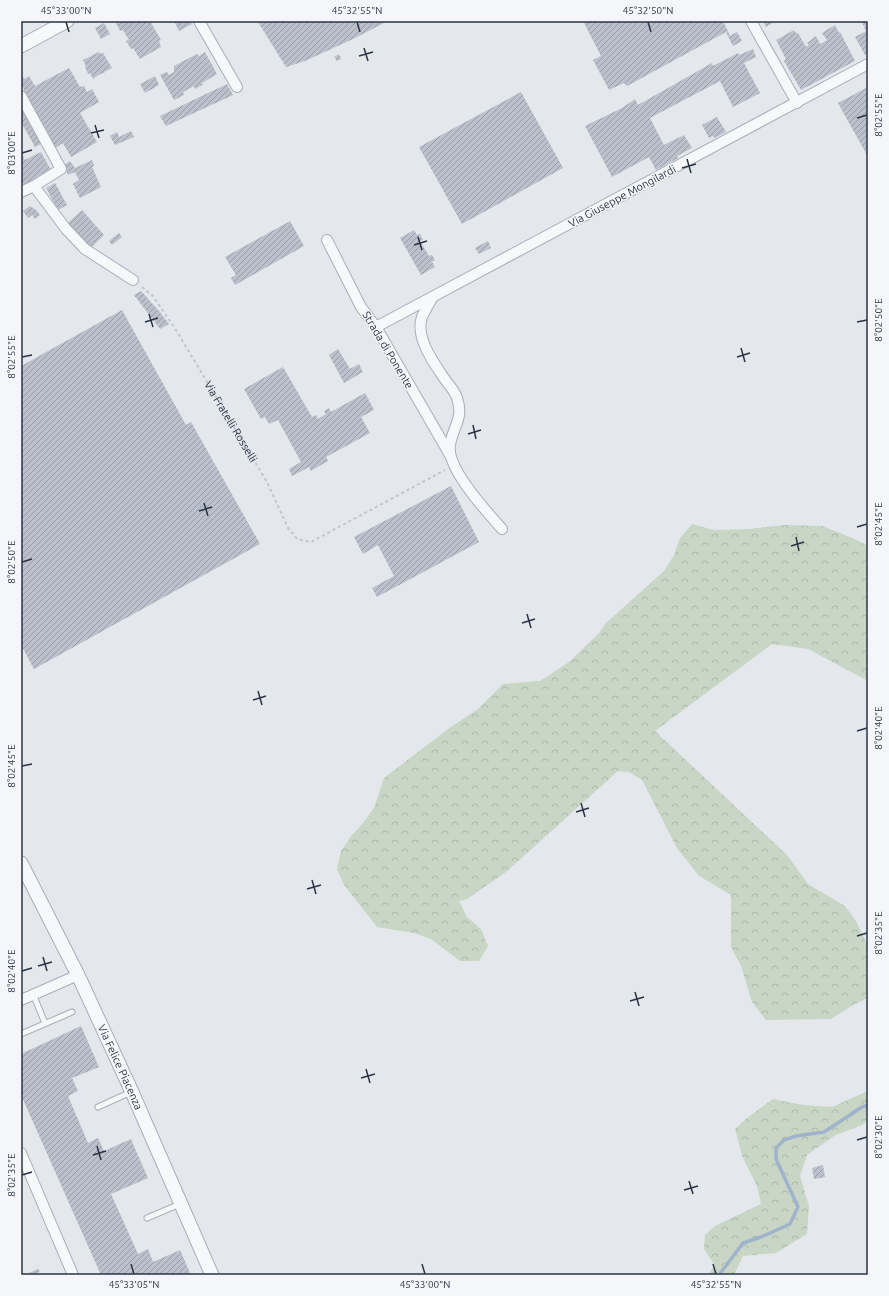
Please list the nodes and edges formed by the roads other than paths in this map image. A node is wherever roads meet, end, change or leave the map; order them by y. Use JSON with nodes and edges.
{"nodes":[{"id":1,"x":67,"y":21,"type":"edge"},
{"id":2,"x":199,"y":21,"type":"edge"},
{"id":3,"x":752,"y":21,"type":"edge"},
{"id":4,"x":21,"y":46,"type":"edge"},
{"id":5,"x":868,"y":64,"type":"edge"},
{"id":6,"x":237,"y":87,"type":"dead end"},
{"id":7,"x":21,"y":96,"type":"edge"},
{"id":8,"x":797,"y":103,"type":"junction"},
{"id":9,"x":34,"y":186,"type":"junction"},
{"id":10,"x":21,"y":192,"type":"edge"},
{"id":11,"x":327,"y":240,"type":"dead end"},
{"id":12,"x":133,"y":280,"type":"road end"},
{"id":13,"x":432,"y":298,"type":"junction"},
{"id":14,"x":376,"y":327,"type":"junction"},
{"id":15,"x":453,"y":462,"type":"junction"},
{"id":16,"x":502,"y":529,"type":"dead end"},
{"id":17,"x":21,"y":863,"type":"edge"},
{"id":18,"x":78,"y":976,"type":"junction"},
{"id":19,"x":33,"y":994,"type":"junction"},
{"id":20,"x":21,"y":1000,"type":"edge"},
{"id":21,"x":72,"y":1012,"type":"dead end"},
{"id":22,"x":46,"y":1023,"type":"junction"},
{"id":23,"x":21,"y":1034,"type":"edge"},
{"id":24,"x":132,"y":1092,"type":"junction"},
{"id":25,"x":98,"y":1107,"type":"dead end"},
{"id":26,"x":21,"y":1153,"type":"edge"},
{"id":27,"x":181,"y":1204,"type":"junction"},
{"id":28,"x":147,"y":1218,"type":"dead end"},
{"id":29,"x":73,"y":1275,"type":"edge"},
{"id":30,"x":212,"y":1275,"type":"edge"}],
"edges":[{"from":1,"to":4,"type":"street"},
{"from":2,"to":6,"type":"street"},
{"from":3,"to":8,"type":"street"},
{"from":5,"to":8,"type":"street","name":"Via Giuseppe Mongilardi"},
{"from":7,"to":9,"type":"street"},
{"from":8,"to":13,"type":"street","name":"Via Giuseppe Mongilardi"},
{"from":9,"to":10,"type":"street"},
{"from":9,"to":12,"type":"street"},
{"from":11,"to":14,"type":"street","name":"Strada di Ponente"},
{"from":13,"to":14,"type":"street","name":"Via Giuseppe Mongilardi"},
{"from":13,"to":15,"type":"street"},
{"from":14,"to":15,"type":"street","name":"Strada di Ponente"},
{"from":15,"to":16,"type":"street","name":"Strada di Ponente"},
{"from":17,"to":18,"type":"street","name":"Via Felice Piacenza"},
{"from":18,"to":19,"type":"street"},
{"from":18,"to":24,"type":"street","name":"Via Felice Piacenza"},
{"from":19,"to":20,"type":"street"},
{"from":19,"to":22,"type":"lane"},
{"from":21,"to":22,"type":"lane"},
{"from":22,"to":23,"type":"lane"},
{"from":24,"to":25,"type":"lane"},
{"from":24,"to":27,"type":"street","name":"Via Felice Piacenza"},
{"from":26,"to":29,"type":"street"},
{"from":27,"to":28,"type":"lane"},
{"from":27,"to":30,"type":"street","name":"Via Felice Piacenza"}]}
